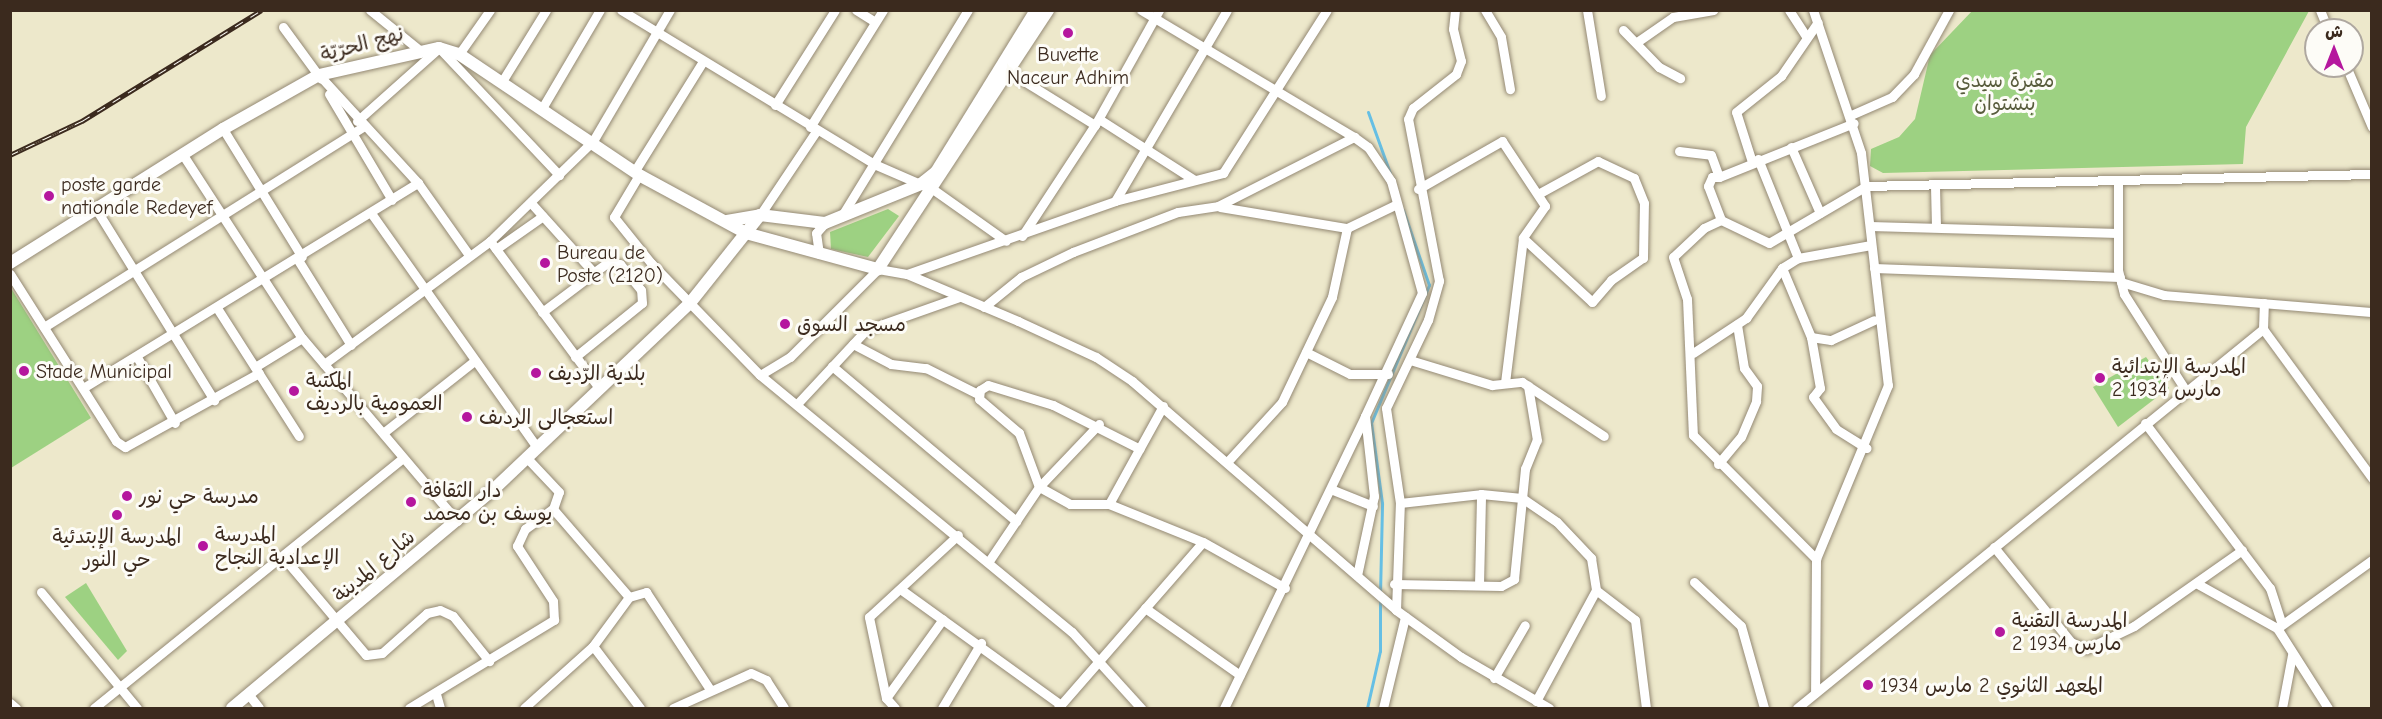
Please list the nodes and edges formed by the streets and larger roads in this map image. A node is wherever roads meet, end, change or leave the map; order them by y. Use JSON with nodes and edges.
{"nodes":[{"id":1,"x":370,"y":10,"type":"edge"},
{"id":2,"x":490,"y":10,"type":"edge"},
{"id":3,"x":546,"y":10,"type":"edge"},
{"id":4,"x":600,"y":10,"type":"edge"},
{"id":5,"x":621,"y":10,"type":"edge"},
{"id":6,"x":670,"y":10,"type":"edge"},
{"id":7,"x":836,"y":10,"type":"edge"},
{"id":8,"x":855,"y":10,"type":"edge"},
{"id":9,"x":883,"y":10,"type":"edge"},
{"id":10,"x":968,"y":10,"type":"edge"},
{"id":11,"x":1036,"y":10,"type":"edge"},
{"id":12,"x":1048,"y":10,"type":"edge"},
{"id":13,"x":1141,"y":10,"type":"edge"},
{"id":14,"x":1227,"y":10,"type":"edge"},
{"id":15,"x":1327,"y":10,"type":"edge"},
{"id":16,"x":1455,"y":10,"type":"edge"},
{"id":17,"x":1485,"y":10,"type":"edge"},
{"id":18,"x":1587,"y":10,"type":"edge"},
{"id":19,"x":1713,"y":10,"type":"edge"},
{"id":20,"x":1789,"y":10,"type":"edge"},
{"id":21,"x":1813,"y":10,"type":"edge"},
{"id":22,"x":1949,"y":10,"type":"edge"},
{"id":23,"x":1156,"y":14,"type":"edge"},
{"id":24,"x":875,"y":22,"type":"junction"},
{"id":25,"x":1818,"y":22,"type":"junction"},
{"id":26,"x":283,"y":27,"type":"dead end"},
{"id":27,"x":1623,"y":30,"type":"dead end"},
{"id":28,"x":657,"y":33,"type":"junction"},
{"id":29,"x":1806,"y":36,"type":"junction"},
{"id":30,"x":1637,"y":42,"type":"junction"},
{"id":31,"x":440,"y":48,"type":"junction"},
{"id":32,"x":1203,"y":48,"type":"junction"},
{"id":33,"x":418,"y":49,"type":"junction"},
{"id":34,"x":459,"y":54,"type":"junction"},
{"id":35,"x":703,"y":61,"type":"junction"},
{"id":36,"x":1005,"y":69,"type":"junction"},
{"id":37,"x":319,"y":75,"type":"junction"},
{"id":38,"x":1680,"y":78,"type":"dead end"},
{"id":39,"x":2351,"y":78,"type":"edge"},
{"id":40,"x":501,"y":83,"type":"junction"},
{"id":41,"x":1510,"y":89,"type":"dead end"},
{"id":42,"x":1275,"y":93,"type":"junction"},
{"id":43,"x":1601,"y":96,"type":"dead end"},
{"id":44,"x":775,"y":105,"type":"junction"},
{"id":45,"x":541,"y":110,"type":"junction"},
{"id":46,"x":1853,"y":119,"type":"junction"},
{"id":47,"x":1097,"y":122,"type":"junction"},
{"id":48,"x":360,"y":124,"type":"junction"},
{"id":49,"x":2372,"y":127,"type":"edge"},
{"id":50,"x":814,"y":128,"type":"junction"},
{"id":51,"x":223,"y":129,"type":"junction"},
{"id":52,"x":350,"y":134,"type":"junction"},
{"id":53,"x":1354,"y":137,"type":"junction"},
{"id":54,"x":593,"y":141,"type":"junction"},
{"id":55,"x":1144,"y":147,"type":"junction"},
{"id":56,"x":1791,"y":147,"type":"junction"},
{"id":57,"x":1679,"y":152,"type":"dead end"},
{"id":58,"x":183,"y":155,"type":"junction"},
{"id":59,"x":1755,"y":161,"type":"junction"},
{"id":60,"x":874,"y":164,"type":"junction"},
{"id":61,"x":636,"y":173,"type":"junction"},
{"id":62,"x":2372,"y":174,"type":"edge"},
{"id":63,"x":559,"y":175,"type":"junction"},
{"id":64,"x":1719,"y":177,"type":"junction"},
{"id":65,"x":1193,"y":179,"type":"junction"},
{"id":66,"x":418,"y":183,"type":"junction"},
{"id":67,"x":2118,"y":183,"type":"junction"},
{"id":68,"x":921,"y":184,"type":"junction"},
{"id":69,"x":1866,"y":186,"type":"junction"},
{"id":70,"x":1935,"y":186,"type":"junction"},
{"id":71,"x":1418,"y":189,"type":"junction"},
{"id":72,"x":934,"y":190,"type":"junction"},
{"id":73,"x":260,"y":191,"type":"junction"},
{"id":74,"x":1538,"y":194,"type":"junction"},
{"id":75,"x":392,"y":200,"type":"junction"},
{"id":76,"x":1115,"y":201,"type":"junction"},
{"id":77,"x":531,"y":203,"type":"junction"},
{"id":78,"x":1397,"y":204,"type":"junction"},
{"id":79,"x":1218,"y":206,"type":"junction"},
{"id":80,"x":96,"y":208,"type":"junction"},
{"id":81,"x":371,"y":213,"type":"junction"},
{"id":82,"x":1820,"y":213,"type":"junction"},
{"id":83,"x":224,"y":214,"type":"junction"},
{"id":84,"x":760,"y":215,"type":"junction"},
{"id":85,"x":543,"y":216,"type":"junction"},
{"id":86,"x":841,"y":217,"type":"junction"},
{"id":87,"x":1721,"y":220,"type":"junction"},
{"id":88,"x":727,"y":221,"type":"junction"},
{"id":89,"x":825,"y":223,"type":"junction"},
{"id":90,"x":1870,"y":226,"type":"junction"},
{"id":91,"x":1936,"y":227,"type":"junction"},
{"id":92,"x":1347,"y":228,"type":"junction"},
{"id":93,"x":746,"y":233,"type":"junction"},
{"id":94,"x":2118,"y":233,"type":"junction"},
{"id":95,"x":1022,"y":236,"type":"junction"},
{"id":96,"x":1788,"y":236,"type":"junction"},
{"id":97,"x":1523,"y":237,"type":"junction"},
{"id":98,"x":1006,"y":241,"type":"junction"},
{"id":99,"x":493,"y":245,"type":"junction"},
{"id":100,"x":1871,"y":245,"type":"junction"},
{"id":101,"x":819,"y":254,"type":"junction"},
{"id":102,"x":469,"y":255,"type":"junction"},
{"id":103,"x":300,"y":258,"type":"junction"},
{"id":104,"x":1798,"y":258,"type":"junction"},
{"id":105,"x":10,"y":263,"type":"edge"},
{"id":106,"x":1782,"y":268,"type":"junction"},
{"id":107,"x":1874,"y":268,"type":"junction"},
{"id":108,"x":135,"y":269,"type":"junction"},
{"id":109,"x":879,"y":269,"type":"junction"},
{"id":110,"x":593,"y":273,"type":"junction"},
{"id":111,"x":10,"y":274,"type":"edge"},
{"id":112,"x":907,"y":274,"type":"junction"},
{"id":113,"x":2120,"y":279,"type":"junction"},
{"id":114,"x":266,"y":280,"type":"junction"},
{"id":115,"x":424,"y":291,"type":"junction"},
{"id":116,"x":955,"y":295,"type":"junction"},
{"id":117,"x":690,"y":303,"type":"junction"},
{"id":118,"x":2264,"y":303,"type":"junction"},
{"id":119,"x":984,"y":307,"type":"junction"},
{"id":120,"x":217,"y":308,"type":"junction"},
{"id":121,"x":542,"y":312,"type":"junction"},
{"id":122,"x":2372,"y":312,"type":"edge"},
{"id":123,"x":1874,"y":320,"type":"dead end"},
{"id":124,"x":1737,"y":325,"type":"junction"},
{"id":125,"x":44,"y":327,"type":"junction"},
{"id":126,"x":2263,"y":329,"type":"junction"},
{"id":127,"x":174,"y":333,"type":"junction"},
{"id":128,"x":302,"y":338,"type":"junction"},
{"id":129,"x":1811,"y":338,"type":"junction"},
{"id":130,"x":853,"y":344,"type":"junction"},
{"id":131,"x":351,"y":345,"type":"junction"},
{"id":132,"x":1306,"y":352,"type":"junction"},
{"id":133,"x":1693,"y":353,"type":"junction"},
{"id":134,"x":137,"y":357,"type":"junction"},
{"id":135,"x":575,"y":357,"type":"junction"},
{"id":136,"x":1410,"y":360,"type":"junction"},
{"id":137,"x":473,"y":362,"type":"junction"},
{"id":138,"x":324,"y":364,"type":"junction"},
{"id":139,"x":832,"y":366,"type":"junction"},
{"id":140,"x":257,"y":370,"type":"junction"},
{"id":141,"x":1388,"y":374,"type":"junction"},
{"id":142,"x":762,"y":377,"type":"junction"},
{"id":143,"x":1505,"y":382,"type":"junction"},
{"id":144,"x":597,"y":386,"type":"junction"},
{"id":145,"x":1528,"y":386,"type":"junction"},
{"id":146,"x":83,"y":388,"type":"junction"},
{"id":147,"x":2186,"y":391,"type":"junction"},
{"id":148,"x":978,"y":394,"type":"junction"},
{"id":149,"x":214,"y":400,"type":"junction"},
{"id":150,"x":794,"y":402,"type":"junction"},
{"id":151,"x":1163,"y":406,"type":"junction"},
{"id":152,"x":1365,"y":416,"type":"junction"},
{"id":153,"x":175,"y":423,"type":"junction"},
{"id":154,"x":2145,"y":423,"type":"junction"},
{"id":155,"x":1099,"y":424,"type":"junction"},
{"id":156,"x":383,"y":433,"type":"junction"},
{"id":157,"x":299,"y":436,"type":"dead end"},
{"id":158,"x":1604,"y":436,"type":"dead end"},
{"id":159,"x":536,"y":446,"type":"junction"},
{"id":160,"x":1866,"y":448,"type":"junction"},
{"id":161,"x":1140,"y":449,"type":"junction"},
{"id":162,"x":526,"y":457,"type":"junction"},
{"id":163,"x":403,"y":458,"type":"junction"},
{"id":164,"x":1229,"y":460,"type":"junction"},
{"id":165,"x":1718,"y":464,"type":"junction"},
{"id":166,"x":2372,"y":478,"type":"edge"},
{"id":167,"x":1040,"y":487,"type":"junction"},
{"id":168,"x":1333,"y":490,"type":"junction"},
{"id":169,"x":1481,"y":494,"type":"junction"},
{"id":170,"x":1522,"y":498,"type":"junction"},
{"id":171,"x":1400,"y":503,"type":"junction"},
{"id":172,"x":1109,"y":504,"type":"junction"},
{"id":173,"x":1373,"y":506,"type":"junction"},
{"id":174,"x":553,"y":509,"type":"junction"},
{"id":175,"x":457,"y":521,"type":"junction"},
{"id":176,"x":1016,"y":521,"type":"junction"},
{"id":177,"x":1312,"y":533,"type":"junction"},
{"id":178,"x":958,"y":535,"type":"junction"},
{"id":179,"x":1203,"y":542,"type":"junction"},
{"id":180,"x":1994,"y":547,"type":"junction"},
{"id":181,"x":2242,"y":550,"type":"junction"},
{"id":182,"x":284,"y":558,"type":"junction"},
{"id":183,"x":1816,"y":559,"type":"junction"},
{"id":184,"x":2372,"y":560,"type":"edge"},
{"id":185,"x":988,"y":561,"type":"junction"},
{"id":186,"x":1360,"y":577,"type":"junction"},
{"id":187,"x":1694,"y":582,"type":"dead end"},
{"id":188,"x":2196,"y":583,"type":"junction"},
{"id":189,"x":1394,"y":584,"type":"junction"},
{"id":190,"x":1479,"y":585,"type":"junction"},
{"id":191,"x":1285,"y":588,"type":"junction"},
{"id":192,"x":1596,"y":590,"type":"junction"},
{"id":193,"x":903,"y":591,"type":"junction"},
{"id":194,"x":41,"y":592,"type":"dead end"},
{"id":195,"x":628,"y":596,"type":"junction"},
{"id":196,"x":1145,"y":608,"type":"junction"},
{"id":197,"x":1396,"y":610,"type":"junction"},
{"id":198,"x":1406,"y":617,"type":"junction"},
{"id":199,"x":943,"y":619,"type":"junction"},
{"id":200,"x":337,"y":623,"type":"junction"},
{"id":201,"x":1525,"y":624,"type":"dead end"},
{"id":202,"x":2280,"y":626,"type":"junction"},
{"id":203,"x":981,"y":643,"type":"junction"},
{"id":204,"x":593,"y":646,"type":"junction"},
{"id":205,"x":2292,"y":655,"type":"junction"},
{"id":206,"x":489,"y":661,"type":"junction"},
{"id":207,"x":1101,"y":663,"type":"junction"},
{"id":208,"x":1240,"y":675,"type":"junction"},
{"id":209,"x":1494,"y":678,"type":"junction"},
{"id":210,"x":121,"y":688,"type":"junction"},
{"id":211,"x":709,"y":688,"type":"junction"},
{"id":212,"x":1815,"y":693,"type":"junction"},
{"id":213,"x":436,"y":694,"type":"junction"},
{"id":214,"x":249,"y":695,"type":"junction"},
{"id":215,"x":886,"y":698,"type":"junction"},
{"id":216,"x":1536,"y":701,"type":"junction"},
{"id":217,"x":10,"y":703,"type":"edge"},
{"id":218,"x":1059,"y":707,"type":"edge"},
{"id":219,"x":16,"y":708,"type":"edge"},
{"id":220,"x":94,"y":708,"type":"edge"},
{"id":221,"x":137,"y":708,"type":"edge"},
{"id":222,"x":232,"y":708,"type":"edge"},
{"id":223,"x":259,"y":708,"type":"edge"},
{"id":224,"x":409,"y":708,"type":"edge"},
{"id":225,"x":440,"y":708,"type":"edge"},
{"id":226,"x":524,"y":708,"type":"edge"},
{"id":227,"x":640,"y":708,"type":"edge"},
{"id":228,"x":673,"y":708,"type":"edge"},
{"id":229,"x":784,"y":708,"type":"edge"},
{"id":230,"x":895,"y":708,"type":"edge"},
{"id":231,"x":942,"y":708,"type":"edge"},
{"id":232,"x":1141,"y":708,"type":"edge"},
{"id":233,"x":1224,"y":708,"type":"edge"},
{"id":234,"x":1383,"y":708,"type":"edge"},
{"id":235,"x":1549,"y":708,"type":"edge"},
{"id":236,"x":1646,"y":708,"type":"edge"},
{"id":237,"x":1764,"y":708,"type":"edge"},
{"id":238,"x":1797,"y":708,"type":"edge"},
{"id":239,"x":2282,"y":708,"type":"edge"},
{"id":240,"x":2328,"y":708,"type":"edge"}],
"edges":[{"from":1,"to":33,"type":"street"},
{"from":2,"to":34,"type":"street"},
{"from":3,"to":40,"type":"street"},
{"from":4,"to":45,"type":"street"},
{"from":5,"to":28,"type":"street"},
{"from":6,"to":28,"type":"street"},
{"from":7,"to":44,"type":"street"},
{"from":8,"to":24,"type":"street"},
{"from":9,"to":24,"type":"street"},
{"from":10,"to":60,"type":"street"},
{"from":11,"to":36,"type":"street"},
{"from":12,"to":36,"type":"street"},
{"from":13,"to":23,"type":"street"},
{"from":14,"to":32,"type":"street"},
{"from":15,"to":42,"type":"street"},
{"from":16,"to":71,"type":"street"},
{"from":17,"to":41,"type":"street"},
{"from":18,"to":43,"type":"street"},
{"from":19,"to":30,"type":"street"},
{"from":20,"to":29,"type":"street"},
{"from":21,"to":25,"type":"street"},
{"from":22,"to":46,"type":"street"},
{"from":23,"to":32,"type":"street"},
{"from":23,"to":47,"type":"street"},
{"from":24,"to":50,"type":"street"},
{"from":25,"to":29,"type":"street"},
{"from":25,"to":46,"type":"street"},
{"from":26,"to":37,"type":"street"},
{"from":27,"to":30,"type":"street"},
{"from":28,"to":35,"type":"street"},
{"from":28,"to":54,"type":"street"},
{"from":29,"to":59,"type":"street"},
{"from":30,"to":38,"type":"street"},
{"from":31,"to":33,"type":"street","name":"نهج الحرّيّة"},
{"from":31,"to":34,"type":"street","name":"نهج الحرّيّة"},
{"from":31,"to":48,"type":"street"},
{"from":31,"to":63,"type":"street"},
{"from":32,"to":42,"type":"street"},
{"from":32,"to":55,"type":"street"},
{"from":33,"to":37,"type":"street","name":"نهج الحرّيّة"},
{"from":34,"to":40,"type":"street","name":"نهج الحرّيّة"},
{"from":35,"to":44,"type":"street"},
{"from":35,"to":61,"type":"street"},
{"from":36,"to":47,"type":"street"},
{"from":36,"to":68,"type":"street"},
{"from":36,"to":72,"type":"street"},
{"from":37,"to":48,"type":"street"},
{"from":37,"to":51,"type":"street","name":"نهج الحرّيّة"},
{"from":37,"to":52,"type":"street"},
{"from":39,"to":49,"type":"street"},
{"from":40,"to":45,"type":"street","name":"نهج الحرّيّة"},
{"from":42,"to":53,"type":"street"},
{"from":42,"to":65,"type":"street"},
{"from":44,"to":50,"type":"street"},
{"from":45,"to":54,"type":"street","name":"نهج الحرّيّة"},
{"from":46,"to":56,"type":"street"},
{"from":46,"to":69,"type":"street"},
{"from":47,"to":55,"type":"street"},
{"from":47,"to":95,"type":"street"},
{"from":48,"to":52,"type":"street"},
{"from":48,"to":66,"type":"street"},
{"from":50,"to":60,"type":"street"},
{"from":50,"to":84,"type":"street"},
{"from":51,"to":58,"type":"street","name":"نهج الحرّيّة"},
{"from":51,"to":73,"type":"street"},
{"from":52,"to":73,"type":"street"},
{"from":52,"to":75,"type":"street"},
{"from":53,"to":78,"type":"street"},
{"from":53,"to":79,"type":"street"},
{"from":54,"to":61,"type":"street","name":"نهج الحرّيّة"},
{"from":54,"to":63,"type":"street"},
{"from":55,"to":65,"type":"street"},
{"from":55,"to":76,"type":"street"},
{"from":56,"to":59,"type":"street"},
{"from":56,"to":82,"type":"street"},
{"from":57,"to":64,"type":"street"},
{"from":58,"to":80,"type":"street","name":"نهج الحرّيّة"},
{"from":58,"to":83,"type":"street"},
{"from":59,"to":64,"type":"street"},
{"from":59,"to":96,"type":"street"},
{"from":60,"to":68,"type":"street"},
{"from":60,"to":86,"type":"street"},
{"from":61,"to":88,"type":"street","name":"نهج الحرّيّة"},
{"from":61,"to":117,"type":"street"},
{"from":62,"to":67,"type":"street"},
{"from":63,"to":77,"type":"street"},
{"from":64,"to":87,"type":"street"},
{"from":65,"to":76,"type":"street"},
{"from":66,"to":75,"type":"street"},
{"from":66,"to":102,"type":"street"},
{"from":67,"to":70,"type":"street"},
{"from":67,"to":94,"type":"street"},
{"from":68,"to":72,"type":"street"},
{"from":68,"to":86,"type":"street"},
{"from":69,"to":70,"type":"street"},
{"from":69,"to":82,"type":"street"},
{"from":69,"to":90,"type":"street"},
{"from":70,"to":91,"type":"street"},
{"from":71,"to":74,"type":"street"},
{"from":71,"to":136,"type":"street"},
{"from":72,"to":98,"type":"street"},
{"from":72,"to":109,"type":"street"},
{"from":73,"to":83,"type":"street"},
{"from":73,"to":103,"type":"street"},
{"from":74,"to":97,"type":"street"},
{"from":74,"to":97,"type":"street"},
{"from":75,"to":81,"type":"street"},
{"from":76,"to":95,"type":"street"},
{"from":77,"to":85,"type":"street"},
{"from":77,"to":99,"type":"street"},
{"from":78,"to":92,"type":"street"},
{"from":78,"to":141,"type":"street"},
{"from":79,"to":92,"type":"street"},
{"from":79,"to":119,"type":"street"},
{"from":80,"to":105,"type":"street","name":"نهج الحرّيّة"},
{"from":80,"to":108,"type":"street"},
{"from":81,"to":103,"type":"street"},
{"from":81,"to":115,"type":"street"},
{"from":82,"to":96,"type":"street"},
{"from":83,"to":108,"type":"street"},
{"from":83,"to":114,"type":"street"},
{"from":84,"to":88,"type":"street"},
{"from":84,"to":89,"type":"street"},
{"from":84,"to":93,"type":"street","name":"شارع المدينة"},
{"from":85,"to":99,"type":"street"},
{"from":85,"to":110,"type":"street"},
{"from":86,"to":89,"type":"street"},
{"from":87,"to":96,"type":"street"},
{"from":87,"to":133,"type":"street"},
{"from":88,"to":93,"type":"street","name":"نهج الحرّيّة"},
{"from":89,"to":101,"type":"street"},
{"from":90,"to":91,"type":"street"},
{"from":90,"to":100,"type":"street"},
{"from":91,"to":94,"type":"street"},
{"from":92,"to":132,"type":"street"},
{"from":93,"to":101,"type":"street","name":"نهج الحرّيّة"},
{"from":93,"to":117,"type":"street","name":"شارع المدينة"},
{"from":94,"to":113,"type":"street"},
{"from":95,"to":98,"type":"street"},
{"from":96,"to":104,"type":"street"},
{"from":97,"to":143,"type":"street"},
{"from":98,"to":112,"type":"street"},
{"from":99,"to":102,"type":"street"},
{"from":99,"to":121,"type":"street"},
{"from":100,"to":104,"type":"street"},
{"from":100,"to":107,"type":"street"},
{"from":101,"to":109,"type":"street","name":"نهج الحرّيّة"},
{"from":102,"to":115,"type":"street"},
{"from":103,"to":114,"type":"street"},
{"from":103,"to":131,"type":"street"},
{"from":104,"to":106,"type":"street"},
{"from":106,"to":124,"type":"street"},
{"from":106,"to":129,"type":"street"},
{"from":107,"to":113,"type":"street"},
{"from":107,"to":160,"type":"street"},
{"from":108,"to":125,"type":"street"},
{"from":108,"to":127,"type":"street"},
{"from":109,"to":112,"type":"street"},
{"from":109,"to":142,"type":"street"},
{"from":110,"to":121,"type":"street"},
{"from":110,"to":135,"type":"street"},
{"from":111,"to":125,"type":"street"},
{"from":112,"to":116,"type":"street"},
{"from":113,"to":118,"type":"street"},
{"from":113,"to":147,"type":"street"},
{"from":114,"to":120,"type":"street"},
{"from":114,"to":128,"type":"street"},
{"from":115,"to":131,"type":"street"},
{"from":115,"to":137,"type":"street"},
{"from":116,"to":119,"type":"street"},
{"from":116,"to":130,"type":"street"},
{"from":117,"to":142,"type":"street"},
{"from":117,"to":144,"type":"street","name":"شارع المدينة"},
{"from":118,"to":122,"type":"street"},
{"from":118,"to":126,"type":"street"},
{"from":119,"to":151,"type":"street"},
{"from":120,"to":127,"type":"street"},
{"from":120,"to":140,"type":"street"},
{"from":121,"to":135,"type":"street"},
{"from":123,"to":129,"type":"street"},
{"from":124,"to":133,"type":"street"},
{"from":124,"to":165,"type":"street"},
{"from":125,"to":146,"type":"street"},
{"from":126,"to":147,"type":"street"},
{"from":126,"to":166,"type":"street"},
{"from":127,"to":134,"type":"street"},
{"from":127,"to":149,"type":"street"},
{"from":128,"to":138,"type":"street"},
{"from":128,"to":140,"type":"street"},
{"from":129,"to":160,"type":"street"},
{"from":130,"to":139,"type":"street"},
{"from":130,"to":148,"type":"street"},
{"from":131,"to":138,"type":"street"},
{"from":132,"to":141,"type":"street"},
{"from":132,"to":164,"type":"street"},
{"from":133,"to":165,"type":"street"},
{"from":134,"to":146,"type":"street"},
{"from":134,"to":153,"type":"street"},
{"from":135,"to":144,"type":"street"},
{"from":136,"to":143,"type":"street"},
{"from":136,"to":171,"type":"street"},
{"from":137,"to":156,"type":"street"},
{"from":137,"to":159,"type":"street"},
{"from":138,"to":156,"type":"street"},
{"from":139,"to":150,"type":"street"},
{"from":139,"to":176,"type":"street"},
{"from":140,"to":149,"type":"street"},
{"from":140,"to":157,"type":"street"},
{"from":141,"to":152,"type":"street"},
{"from":142,"to":150,"type":"street"},
{"from":143,"to":145,"type":"street"},
{"from":144,"to":159,"type":"street","name":"شارع المدينة"},
{"from":145,"to":158,"type":"street"},
{"from":145,"to":170,"type":"street"},
{"from":146,"to":153,"type":"street"},
{"from":147,"to":154,"type":"street"},
{"from":148,"to":155,"type":"street"},
{"from":148,"to":167,"type":"street"},
{"from":149,"to":153,"type":"street"},
{"from":150,"to":178,"type":"street"},
{"from":151,"to":161,"type":"street"},
{"from":151,"to":164,"type":"street"},
{"from":152,"to":168,"type":"street"},
{"from":152,"to":173,"type":"street"},
{"from":154,"to":180,"type":"street"},
{"from":154,"to":181,"type":"street"},
{"from":155,"to":161,"type":"street"},
{"from":155,"to":167,"type":"street"},
{"from":156,"to":163,"type":"street"},
{"from":159,"to":162,"type":"street","name":"شارع المدينة"},
{"from":160,"to":183,"type":"street"},
{"from":161,"to":172,"type":"street"},
{"from":162,"to":174,"type":"street"},
{"from":162,"to":175,"type":"street","name":"شارع المدينة"},
{"from":163,"to":175,"type":"street"},
{"from":163,"to":182,"type":"street"},
{"from":164,"to":177,"type":"street"},
{"from":165,"to":183,"type":"street"},
{"from":167,"to":172,"type":"street"},
{"from":167,"to":176,"type":"street"},
{"from":168,"to":173,"type":"street"},
{"from":168,"to":177,"type":"street"},
{"from":169,"to":170,"type":"street"},
{"from":169,"to":171,"type":"street"},
{"from":169,"to":190,"type":"street"},
{"from":170,"to":190,"type":"street"},
{"from":170,"to":192,"type":"street"},
{"from":171,"to":189,"type":"street"},
{"from":172,"to":179,"type":"street"},
{"from":173,"to":186,"type":"street"},
{"from":174,"to":195,"type":"street"},
{"from":174,"to":206,"type":"street"},
{"from":175,"to":200,"type":"street","name":"شارع المدينة"},
{"from":176,"to":185,"type":"street"},
{"from":177,"to":186,"type":"street"},
{"from":177,"to":191,"type":"street"},
{"from":178,"to":185,"type":"street"},
{"from":178,"to":193,"type":"street"},
{"from":179,"to":191,"type":"street"},
{"from":179,"to":196,"type":"street"},
{"from":180,"to":188,"type":"street"},
{"from":180,"to":212,"type":"street"},
{"from":181,"to":188,"type":"street"},
{"from":181,"to":202,"type":"street"},
{"from":182,"to":200,"type":"street"},
{"from":182,"to":210,"type":"street"},
{"from":183,"to":212,"type":"street"},
{"from":184,"to":202,"type":"street"},
{"from":185,"to":207,"type":"street"},
{"from":186,"to":197,"type":"street"},
{"from":187,"to":237,"type":"street"},
{"from":188,"to":202,"type":"street"},
{"from":189,"to":190,"type":"street"},
{"from":189,"to":197,"type":"street"},
{"from":191,"to":208,"type":"street"},
{"from":192,"to":216,"type":"street"},
{"from":192,"to":236,"type":"street"},
{"from":193,"to":199,"type":"street"},
{"from":193,"to":215,"type":"street"},
{"from":194,"to":210,"type":"street"},
{"from":195,"to":204,"type":"street"},
{"from":195,"to":211,"type":"street"},
{"from":196,"to":207,"type":"street"},
{"from":196,"to":208,"type":"street"},
{"from":197,"to":198,"type":"street"},
{"from":198,"to":209,"type":"street"},
{"from":198,"to":234,"type":"street"},
{"from":199,"to":203,"type":"street"},
{"from":199,"to":215,"type":"street"},
{"from":200,"to":206,"type":"street"},
{"from":200,"to":214,"type":"street","name":"شارع المدينة"},
{"from":201,"to":209,"type":"street"},
{"from":202,"to":205,"type":"street"},
{"from":203,"to":218,"type":"street"},
{"from":203,"to":231,"type":"street"},
{"from":204,"to":226,"type":"street"},
{"from":204,"to":227,"type":"street"},
{"from":205,"to":239,"type":"street"},
{"from":205,"to":240,"type":"street"},
{"from":206,"to":213,"type":"street"},
{"from":207,"to":218,"type":"street"},
{"from":207,"to":232,"type":"street"},
{"from":208,"to":233,"type":"street"},
{"from":209,"to":216,"type":"street"},
{"from":210,"to":220,"type":"street"},
{"from":210,"to":221,"type":"street"},
{"from":211,"to":228,"type":"street"},
{"from":211,"to":229,"type":"street"},
{"from":212,"to":238,"type":"street"},
{"from":213,"to":224,"type":"street"},
{"from":213,"to":225,"type":"street"},
{"from":214,"to":222,"type":"street","name":"شارع المدينة"},
{"from":214,"to":223,"type":"street"},
{"from":215,"to":230,"type":"street"},
{"from":216,"to":235,"type":"street"},
{"from":217,"to":219,"type":"street"}]}
